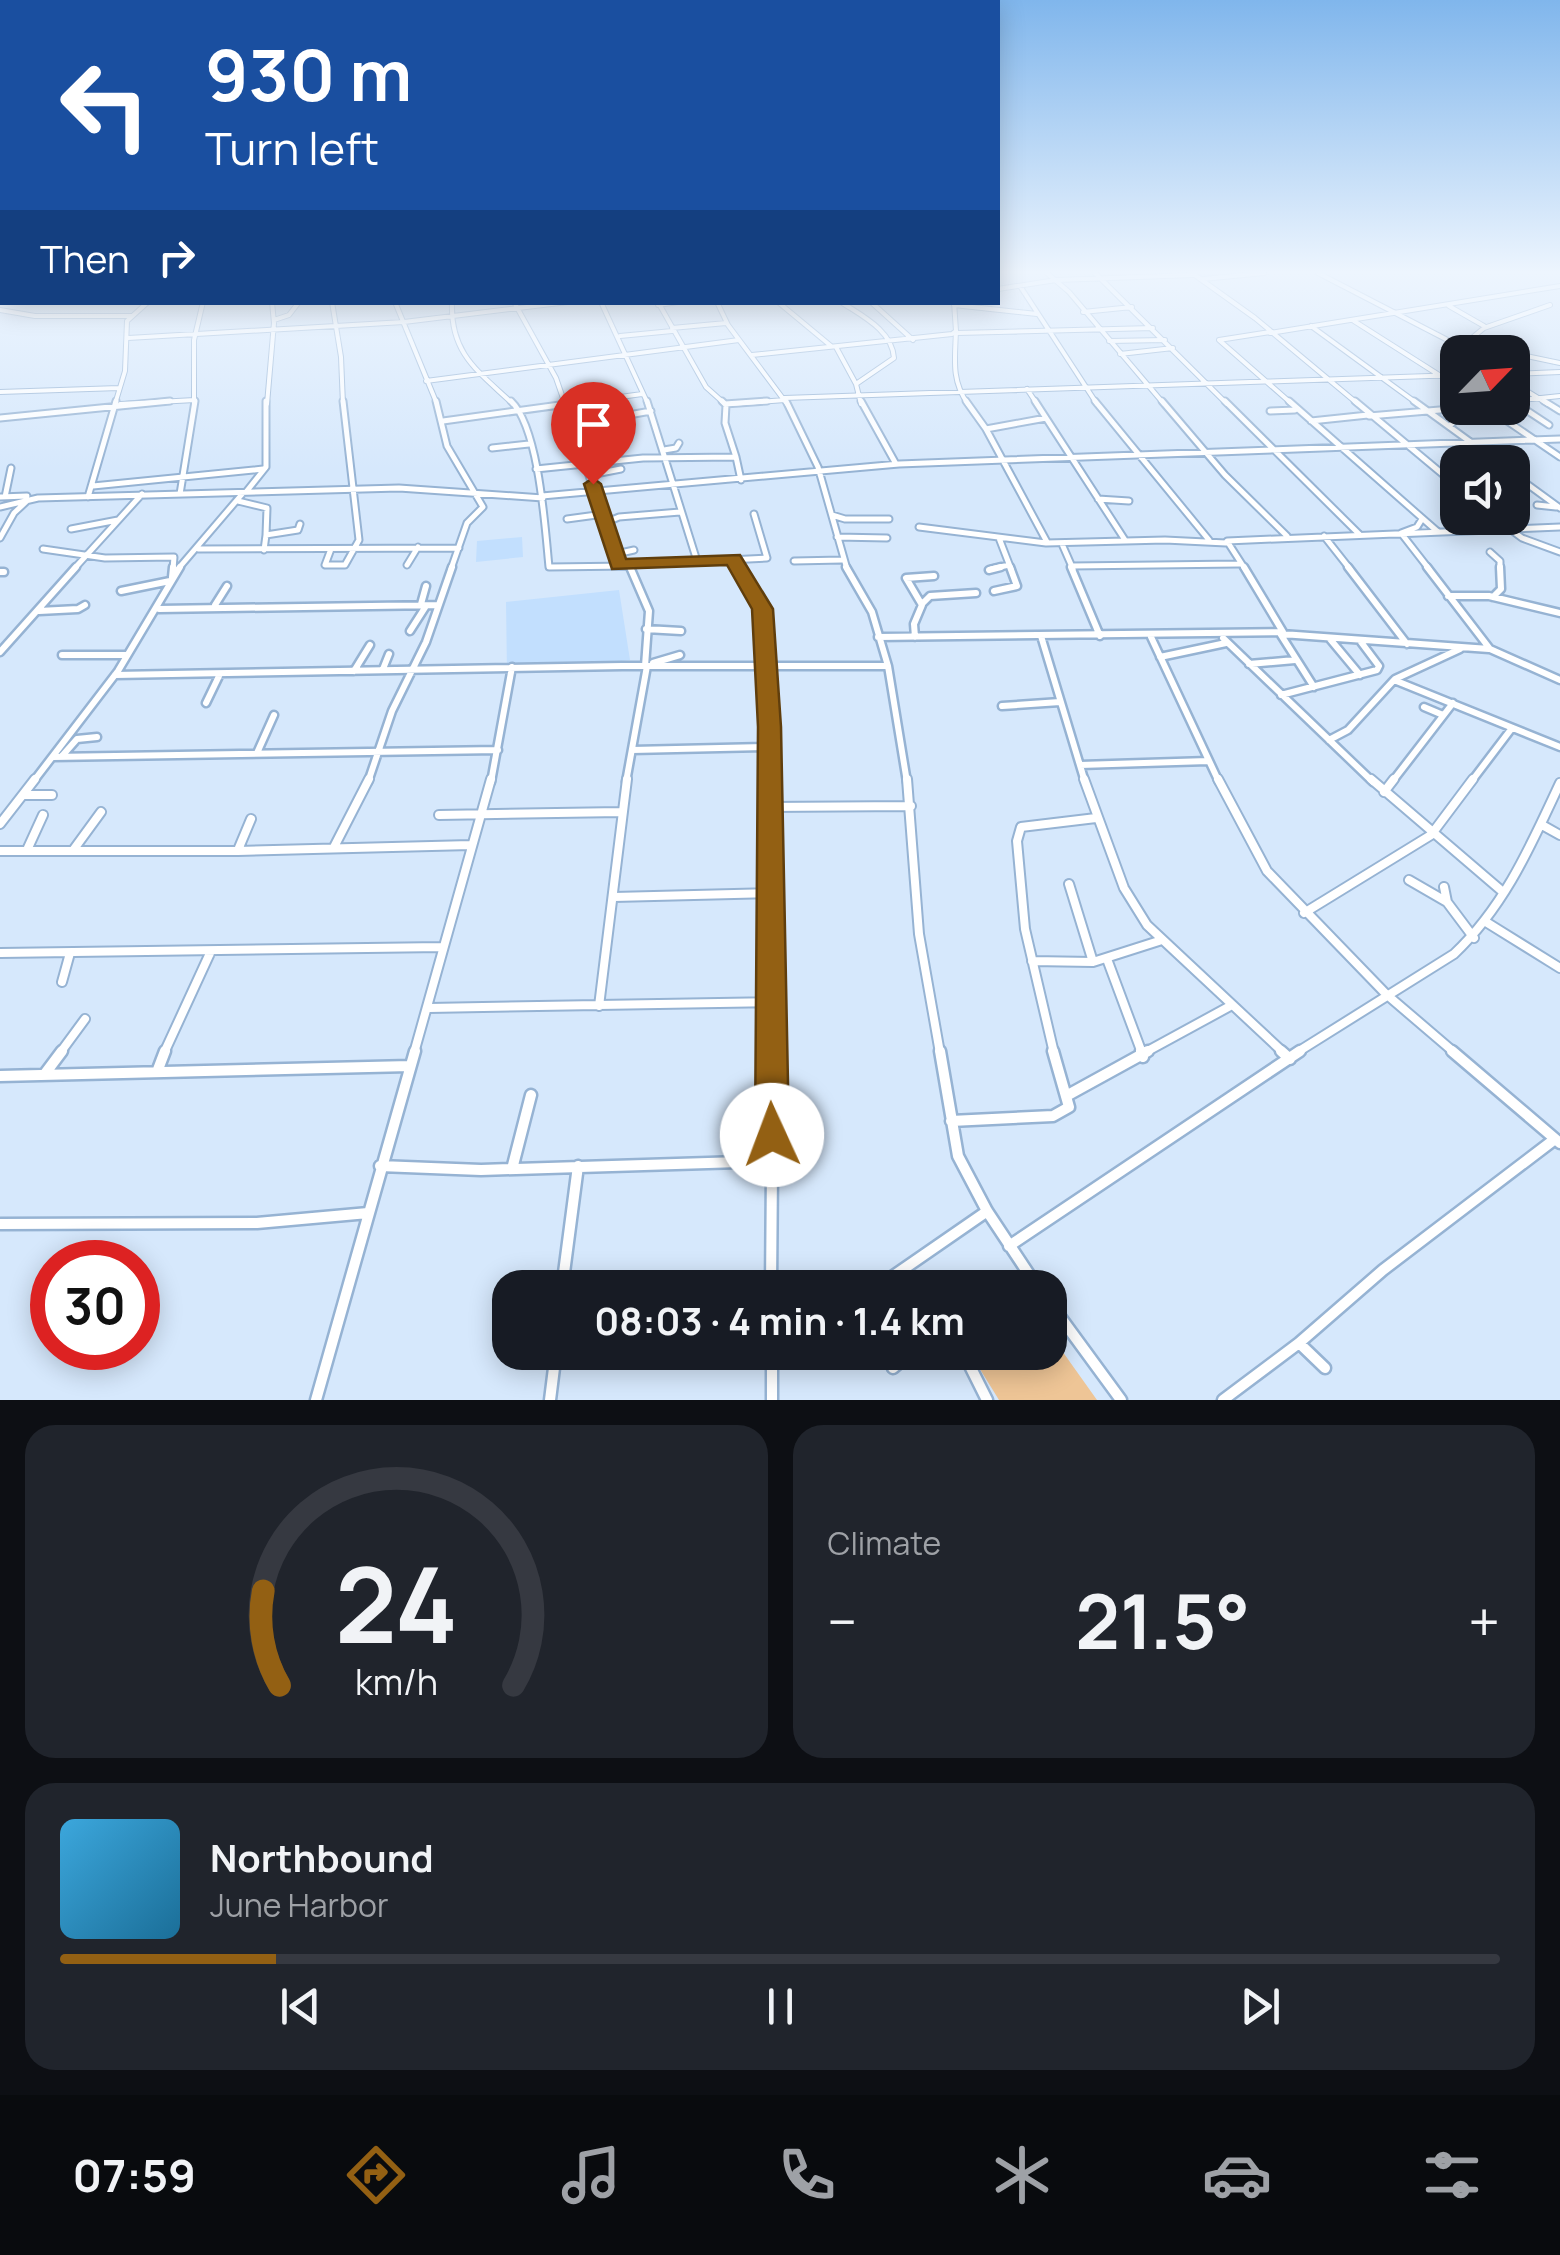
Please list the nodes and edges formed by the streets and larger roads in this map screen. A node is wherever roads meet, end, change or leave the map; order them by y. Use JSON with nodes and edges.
{"nodes":[{"id":1,"x":128,"y":338,"type":"edge"},
{"id":2,"x":195,"y":338,"type":"edge"},
{"id":3,"x":273,"y":338,"type":"edge"},
{"id":4,"x":338,"y":338,"type":"edge"},
{"id":5,"x":410,"y":338,"type":"edge"},
{"id":6,"x":457,"y":338,"type":"edge"},
{"id":7,"x":534,"y":338,"type":"edge"},
{"id":8,"x":620,"y":338,"type":"edge"},
{"id":9,"x":678,"y":338,"type":"edge"},
{"id":10,"x":823,"y":338,"type":"edge"},
{"id":11,"x":885,"y":338,"type":"edge"},
{"id":12,"x":922,"y":338,"type":"edge"},
{"id":13,"x":957,"y":338,"type":"edge"},
{"id":14,"x":1053,"y":338,"type":"edge"},
{"id":15,"x":1106,"y":338,"type":"edge"},
{"id":16,"x":1229,"y":338,"type":"edge"},
{"id":17,"x":1277,"y":338,"type":"edge"},
{"id":18,"x":1327,"y":338,"type":"edge"},
{"id":19,"x":1381,"y":338,"type":"edge"},
{"id":20,"x":739,"y":340,"type":"joint"},
{"id":21,"x":913,"y":340,"type":"joint"},
{"id":22,"x":1165,"y":340,"type":"joint"},
{"id":23,"x":1108,"y":341,"type":"junction"},
{"id":24,"x":891,"y":343,"type":"junction"},
{"id":25,"x":834,"y":347,"type":"junction"},
{"id":26,"x":685,"y":348,"type":"junction"},
{"id":27,"x":1172,"y":348,"type":"junction"},
{"id":28,"x":1119,"y":354,"type":"junction"},
{"id":29,"x":628,"y":355,"type":"junction"},
{"id":30,"x":752,"y":355,"type":"junction"},
{"id":31,"x":1530,"y":357,"type":"edge"},
{"id":32,"x":1560,"y":363,"type":"edge"},
{"id":33,"x":550,"y":364,"type":"junction"},
{"id":34,"x":1560,"y":372,"type":"edge"},
{"id":35,"x":1530,"y":373,"type":"edge"},
{"id":36,"x":480,"y":374,"type":"junction"},
{"id":37,"x":1440,"y":376,"type":"joint"},
{"id":38,"x":1382,"y":378,"type":"junction"},
{"id":39,"x":1326,"y":380,"type":"junction"},
{"id":40,"x":426,"y":381,"type":"junction"},
{"id":41,"x":1265,"y":382,"type":"junction"},
{"id":42,"x":856,"y":384,"type":"junction"},
{"id":43,"x":1207,"y":384,"type":"junction"},
{"id":44,"x":1148,"y":385,"type":"junction"},
{"id":45,"x":118,"y":388,"type":"junction"},
{"id":46,"x":1084,"y":388,"type":"junction"},
{"id":47,"x":1026,"y":389,"type":"junction"},
{"id":48,"x":958,"y":391,"type":"junction"},
{"id":49,"x":0,"y":392,"type":"edge"},
{"id":50,"x":1530,"y":393,"type":"edge"},
{"id":51,"x":642,"y":394,"type":"junction"},
{"id":52,"x":859,"y":395,"type":"junction"},
{"id":53,"x":1560,"y":396,"type":"edge"},
{"id":54,"x":1539,"y":398,"type":"junction"},
{"id":55,"x":787,"y":399,"type":"junction"},
{"id":56,"x":195,"y":400,"type":"junction"},
{"id":57,"x":115,"y":404,"type":"junction"},
{"id":58,"x":725,"y":404,"type":"junction"},
{"id":59,"x":564,"y":406,"type":"junction"},
{"id":60,"x":1440,"y":409,"type":"edge"},
{"id":61,"x":651,"y":410,"type":"junction"},
{"id":62,"x":1296,"y":410,"type":"junction"},
{"id":63,"x":1427,"y":410,"type":"junction"},
{"id":64,"x":1560,"y":411,"type":"edge"},
{"id":65,"x":522,"y":412,"type":"junction"},
{"id":66,"x":1270,"y":412,"type":"dead end"},
{"id":67,"x":1369,"y":415,"type":"junction"},
{"id":68,"x":0,"y":418,"type":"edge"},
{"id":69,"x":1046,"y":418,"type":"junction"},
{"id":70,"x":1309,"y":421,"type":"junction"},
{"id":71,"x":444,"y":422,"type":"junction"},
{"id":72,"x":1513,"y":425,"type":"edge"},
{"id":73,"x":1550,"y":425,"type":"dead end"},
{"id":74,"x":1450,"y":426,"type":"joint"},
{"id":75,"x":986,"y":429,"type":"junction"},
{"id":76,"x":575,"y":430,"type":"junction"},
{"id":77,"x":1560,"y":439,"type":"edge"},
{"id":78,"x":1535,"y":440,"type":"junction"},
{"id":79,"x":1471,"y":442,"type":"junction"},
{"id":80,"x":529,"y":444,"type":"junction"},
{"id":81,"x":679,"y":444,"type":"dead end"},
{"id":82,"x":1475,"y":445,"type":"edge"},
{"id":83,"x":1407,"y":446,"type":"junction"},
{"id":84,"x":492,"y":448,"type":"dead end"},
{"id":85,"x":601,"y":448,"type":"dead end"},
{"id":86,"x":1341,"y":448,"type":"junction"},
{"id":87,"x":582,"y":450,"type":"junction"},
{"id":88,"x":1274,"y":450,"type":"junction"},
{"id":89,"x":1206,"y":452,"type":"junction"},
{"id":90,"x":665,"y":454,"type":"junction"},
{"id":91,"x":1139,"y":454,"type":"junction"},
{"id":92,"x":736,"y":457,"type":"junction"},
{"id":93,"x":1560,"y":457,"type":"edge"},
{"id":94,"x":1072,"y":458,"type":"junction"},
{"id":95,"x":1003,"y":460,"type":"junction"},
{"id":96,"x":586,"y":463,"type":"junction"},
{"id":97,"x":896,"y":464,"type":"junction"},
{"id":98,"x":11,"y":468,"type":"dead end"},
{"id":99,"x":265,"y":469,"type":"junction"},
{"id":100,"x":536,"y":469,"type":"junction"},
{"id":101,"x":621,"y":469,"type":"dead end"},
{"id":102,"x":820,"y":472,"type":"junction"},
{"id":103,"x":1440,"y":473,"type":"edge"},
{"id":104,"x":182,"y":475,"type":"junction"},
{"id":105,"x":590,"y":475,"type":"junction"},
{"id":106,"x":741,"y":480,"type":"junction"},
{"id":107,"x":93,"y":486,"type":"junction"},
{"id":108,"x":674,"y":486,"type":"junction"},
{"id":109,"x":1530,"y":486,"type":"edge"},
{"id":110,"x":356,"y":490,"type":"junction"},
{"id":111,"x":245,"y":493,"type":"junction"},
{"id":112,"x":595,"y":493,"type":"junction"},
{"id":113,"x":142,"y":494,"type":"junction"},
{"id":114,"x":180,"y":494,"type":"junction"},
{"id":115,"x":477,"y":494,"type":"junction"},
{"id":116,"x":3,"y":497,"type":"edge"},
{"id":117,"x":88,"y":497,"type":"junction"},
{"id":118,"x":542,"y":497,"type":"junction"},
{"id":119,"x":38,"y":498,"type":"junction"},
{"id":120,"x":29,"y":499,"type":"junction"},
{"id":121,"x":1096,"y":499,"type":"junction"},
{"id":122,"x":236,"y":501,"type":"junction"},
{"id":123,"x":1129,"y":501,"type":"dead end"},
{"id":124,"x":1538,"y":505,"type":"dead end"},
{"id":125,"x":0,"y":508,"type":"edge"},
{"id":126,"x":1560,"y":508,"type":"edge"},
{"id":127,"x":680,"y":512,"type":"junction"},
{"id":128,"x":604,"y":514,"type":"junction"},
{"id":129,"x":754,"y":514,"type":"dead end"},
{"id":130,"x":831,"y":514,"type":"junction"},
{"id":131,"x":567,"y":518,"type":"dead end"},
{"id":132,"x":889,"y":519,"type":"dead end"},
{"id":133,"x":1422,"y":519,"type":"junction"},
{"id":134,"x":120,"y":520,"type":"junction"},
{"id":135,"x":608,"y":522,"type":"junction"},
{"id":136,"x":300,"y":524,"type":"dead end"},
{"id":137,"x":919,"y":527,"type":"dead end"},
{"id":138,"x":1560,"y":527,"type":"edge"},
{"id":139,"x":71,"y":529,"type":"dead end"},
{"id":140,"x":1530,"y":529,"type":"edge"},
{"id":141,"x":1438,"y":532,"type":"joint"},
{"id":142,"x":1360,"y":534,"type":"junction"},
{"id":143,"x":1402,"y":534,"type":"junction"},
{"id":144,"x":266,"y":535,"type":"junction"},
{"id":145,"x":1323,"y":535,"type":"junction"},
{"id":146,"x":1521,"y":535,"type":"edge"},
{"id":147,"x":0,"y":537,"type":"edge"},
{"id":148,"x":837,"y":537,"type":"junction"},
{"id":149,"x":1288,"y":537,"type":"junction"},
{"id":150,"x":332,"y":538,"type":"dead end"},
{"id":151,"x":887,"y":538,"type":"dead end"},
{"id":152,"x":999,"y":538,"type":"junction"},
{"id":153,"x":1209,"y":540,"type":"junction"},
{"id":154,"x":1125,"y":541,"type":"junction"},
{"id":155,"x":1048,"y":542,"type":"junction"},
{"id":156,"x":1226,"y":542,"type":"junction"},
{"id":157,"x":1062,"y":544,"type":"junction"},
{"id":158,"x":357,"y":548,"type":"junction"},
{"id":159,"x":418,"y":548,"type":"junction"},
{"id":160,"x":460,"y":548,"type":"junction"},
{"id":161,"x":43,"y":549,"type":"dead end"},
{"id":162,"x":198,"y":549,"type":"junction"},
{"id":163,"x":330,"y":549,"type":"junction"},
{"id":164,"x":264,"y":550,"type":"junction"},
{"id":165,"x":634,"y":550,"type":"dead end"},
{"id":166,"x":1490,"y":552,"type":"dead end"},
{"id":167,"x":1560,"y":552,"type":"edge"},
{"id":168,"x":616,"y":554,"type":"junction"},
{"id":169,"x":89,"y":556,"type":"junction"},
{"id":170,"x":733,"y":559,"type":"junction"},
{"id":171,"x":697,"y":560,"type":"junction"},
{"id":172,"x":842,"y":560,"type":"junction"},
{"id":173,"x":794,"y":561,"type":"dead end"},
{"id":174,"x":1240,"y":564,"type":"junction"},
{"id":175,"x":407,"y":565,"type":"dead end"},
{"id":176,"x":619,"y":565,"type":"junction"},
{"id":177,"x":628,"y":565,"type":"junction"},
{"id":178,"x":1009,"y":565,"type":"junction"},
{"id":179,"x":1071,"y":566,"type":"junction"},
{"id":180,"x":990,"y":570,"type":"dead end"},
{"id":181,"x":934,"y":576,"type":"dead end"},
{"id":182,"x":172,"y":579,"type":"junction"},
{"id":183,"x":227,"y":586,"type":"dead end"},
{"id":184,"x":426,"y":586,"type":"dead end"},
{"id":185,"x":994,"y":591,"type":"dead end"},
{"id":186,"x":121,"y":592,"type":"dead end"},
{"id":187,"x":976,"y":593,"type":"dead end"},
{"id":188,"x":1446,"y":596,"type":"junction"},
{"id":189,"x":1494,"y":597,"type":"junction"},
{"id":190,"x":438,"y":604,"type":"junction"},
{"id":191,"x":922,"y":604,"type":"junction"},
{"id":192,"x":85,"y":605,"type":"dead end"},
{"id":193,"x":424,"y":605,"type":"junction"},
{"id":194,"x":214,"y":606,"type":"junction"},
{"id":195,"x":158,"y":610,"type":"junction"},
{"id":196,"x":38,"y":611,"type":"junction"},
{"id":197,"x":1560,"y":612,"type":"edge"},
{"id":198,"x":646,"y":629,"type":"junction"},
{"id":199,"x":410,"y":631,"type":"dead end"},
{"id":200,"x":680,"y":631,"type":"dead end"},
{"id":201,"x":1281,"y":634,"type":"junction"},
{"id":202,"x":1041,"y":636,"type":"junction"},
{"id":203,"x":1100,"y":636,"type":"junction"},
{"id":204,"x":878,"y":637,"type":"junction"},
{"id":205,"x":1150,"y":637,"type":"junction"},
{"id":206,"x":914,"y":638,"type":"junction"},
{"id":207,"x":1330,"y":639,"type":"junction"},
{"id":208,"x":1224,"y":640,"type":"junction"},
{"id":209,"x":1360,"y":640,"type":"junction"},
{"id":210,"x":1408,"y":644,"type":"junction"},
{"id":211,"x":370,"y":645,"type":"dead end"},
{"id":212,"x":1463,"y":648,"type":"junction"},
{"id":213,"x":1490,"y":650,"type":"junction"},
{"id":214,"x":0,"y":652,"type":"edge"},
{"id":215,"x":62,"y":654,"type":"dead end"},
{"id":216,"x":389,"y":654,"type":"dead end"},
{"id":217,"x":127,"y":655,"type":"junction"},
{"id":218,"x":680,"y":655,"type":"dead end"},
{"id":219,"x":1160,"y":657,"type":"junction"},
{"id":220,"x":1295,"y":660,"type":"junction"},
{"id":221,"x":1249,"y":664,"type":"junction"},
{"id":222,"x":646,"y":665,"type":"junction"},
{"id":223,"x":888,"y":666,"type":"junction"},
{"id":224,"x":512,"y":667,"type":"junction"},
{"id":225,"x":414,"y":668,"type":"junction"},
{"id":226,"x":767,"y":668,"type":"junction"},
{"id":227,"x":382,"y":670,"type":"junction"},
{"id":228,"x":354,"y":671,"type":"junction"},
{"id":229,"x":220,"y":674,"type":"junction"},
{"id":230,"x":115,"y":675,"type":"junction"},
{"id":231,"x":1360,"y":675,"type":"junction"},
{"id":232,"x":1394,"y":680,"type":"junction"},
{"id":233,"x":1560,"y":680,"type":"edge"},
{"id":234,"x":1314,"y":687,"type":"junction"},
{"id":235,"x":1282,"y":694,"type":"junction"},
{"id":236,"x":1060,"y":702,"type":"junction"},
{"id":237,"x":206,"y":703,"type":"dead end"},
{"id":238,"x":1453,"y":703,"type":"junction"},
{"id":239,"x":1002,"y":706,"type":"dead end"},
{"id":240,"x":1424,"y":707,"type":"dead end"},
{"id":241,"x":274,"y":715,"type":"dead end"},
{"id":242,"x":1443,"y":716,"type":"junction"},
{"id":243,"x":1512,"y":728,"type":"junction"},
{"id":244,"x":97,"y":737,"type":"dead end"},
{"id":245,"x":1330,"y":740,"type":"junction"},
{"id":246,"x":768,"y":747,"type":"junction"},
{"id":247,"x":1560,"y":748,"type":"edge"},
{"id":248,"x":379,"y":750,"type":"junction"},
{"id":249,"x":498,"y":750,"type":"junction"},
{"id":250,"x":632,"y":750,"type":"junction"},
{"id":251,"x":257,"y":753,"type":"junction"},
{"id":252,"x":57,"y":757,"type":"junction"},
{"id":253,"x":1208,"y":761,"type":"junction"},
{"id":254,"x":1080,"y":765,"type":"junction"},
{"id":255,"x":1560,"y":783,"type":"edge"},
{"id":256,"x":1384,"y":792,"type":"junction"},
{"id":257,"x":23,"y":795,"type":"junction"},
{"id":258,"x":52,"y":795,"type":"dead end"},
{"id":259,"x":912,"y":806,"type":"junction"},
{"id":260,"x":767,"y":807,"type":"junction"},
{"id":261,"x":100,"y":812,"type":"dead end"},
{"id":262,"x":482,"y":812,"type":"junction"},
{"id":263,"x":621,"y":812,"type":"junction"},
{"id":264,"x":43,"y":815,"type":"dead end"},
{"id":265,"x":439,"y":815,"type":"dead end"},
{"id":266,"x":1096,"y":818,"type":"junction"},
{"id":267,"x":251,"y":819,"type":"dead end"},
{"id":268,"x":0,"y":824,"type":"edge"},
{"id":269,"x":1542,"y":825,"type":"junction"},
{"id":270,"x":1432,"y":835,"type":"junction"},
{"id":271,"x":1560,"y":836,"type":"edge"},
{"id":272,"x":471,"y":845,"type":"junction"},
{"id":273,"x":334,"y":846,"type":"junction"},
{"id":274,"x":74,"y":850,"type":"junction"},
{"id":275,"x":0,"y":851,"type":"edge"},
{"id":276,"x":26,"y":851,"type":"junction"},
{"id":277,"x":238,"y":851,"type":"junction"},
{"id":278,"x":1409,"y":880,"type":"dead end"},
{"id":279,"x":1068,"y":884,"type":"dead end"},
{"id":280,"x":1444,"y":887,"type":"dead end"},
{"id":281,"x":1504,"y":892,"type":"junction"},
{"id":282,"x":771,"y":893,"type":"junction"},
{"id":283,"x":614,"y":897,"type":"junction"},
{"id":284,"x":1447,"y":902,"type":"junction"},
{"id":285,"x":1304,"y":914,"type":"junction"},
{"id":286,"x":1486,"y":922,"type":"junction"},
{"id":287,"x":1474,"y":938,"type":"junction"},
{"id":288,"x":1162,"y":940,"type":"junction"},
{"id":289,"x":442,"y":946,"type":"junction"},
{"id":290,"x":211,"y":951,"type":"junction"},
{"id":291,"x":0,"y":953,"type":"edge"},
{"id":292,"x":70,"y":953,"type":"junction"},
{"id":293,"x":1107,"y":959,"type":"junction"},
{"id":294,"x":1032,"y":961,"type":"junction"},
{"id":295,"x":1093,"y":962,"type":"junction"},
{"id":296,"x":1560,"y":968,"type":"edge"},
{"id":297,"x":62,"y":982,"type":"dead end"},
{"id":298,"x":1386,"y":994,"type":"junction"},
{"id":299,"x":773,"y":1002,"type":"junction"},
{"id":300,"x":1232,"y":1005,"type":"junction"},
{"id":301,"x":600,"y":1006,"type":"junction"},
{"id":302,"x":429,"y":1008,"type":"junction"},
{"id":303,"x":85,"y":1019,"type":"dead end"},
{"id":304,"x":1143,"y":1057,"type":"junction"},
{"id":305,"x":1290,"y":1059,"type":"junction"},
{"id":306,"x":410,"y":1066,"type":"junction"},
{"id":307,"x":157,"y":1072,"type":"junction"},
{"id":308,"x":0,"y":1076,"type":"edge"},
{"id":309,"x":43,"y":1076,"type":"junction"},
{"id":310,"x":531,"y":1095,"type":"dead end"},
{"id":311,"x":1068,"y":1095,"type":"junction"},
{"id":312,"x":951,"y":1121,"type":"junction"},
{"id":313,"x":1557,"y":1141,"type":"edge"},
{"id":314,"x":774,"y":1161,"type":"junction"},
{"id":315,"x":380,"y":1166,"type":"junction"},
{"id":316,"x":578,"y":1166,"type":"junction"},
{"id":317,"x":512,"y":1169,"type":"junction"},
{"id":318,"x":986,"y":1212,"type":"junction"},
{"id":319,"x":368,"y":1213,"type":"junction"},
{"id":320,"x":0,"y":1224,"type":"edge"},
{"id":321,"x":1009,"y":1246,"type":"junction"},
{"id":322,"x":564,"y":1270,"type":"edge"},
{"id":323,"x":771,"y":1270,"type":"edge"},
{"id":324,"x":902,"y":1270,"type":"edge"},
{"id":325,"x":1026,"y":1270,"type":"edge"},
{"id":326,"x":1067,"y":1326,"type":"edge"},
{"id":327,"x":1299,"y":1343,"type":"junction"},
{"id":328,"x":1325,"y":1368,"type":"dead end"},
{"id":329,"x":554,"y":1370,"type":"edge"},
{"id":330,"x":772,"y":1370,"type":"edge"},
{"id":331,"x":972,"y":1370,"type":"edge"},
{"id":332,"x":316,"y":1400,"type":"edge"},
{"id":333,"x":550,"y":1400,"type":"edge"},
{"id":334,"x":772,"y":1400,"type":"edge"},
{"id":335,"x":988,"y":1400,"type":"edge"},
{"id":336,"x":1121,"y":1400,"type":"edge"},
{"id":337,"x":1222,"y":1400,"type":"edge"}],
"edges":[{"from":1,"to":45,"type":"street"},
{"from":2,"to":56,"type":"street"},
{"from":3,"to":99,"type":"street"},
{"from":4,"to":110,"type":"street"},
{"from":5,"to":40,"type":"street"},
{"from":6,"to":36,"type":"street"},
{"from":7,"to":33,"type":"street"},
{"from":8,"to":29,"type":"street"},
{"from":9,"to":26,"type":"street"},
{"from":10,"to":25,"type":"street"},
{"from":11,"to":24,"type":"street"},
{"from":12,"to":21,"type":"street"},
{"from":13,"to":48,"type":"street"},
{"from":14,"to":46,"type":"street"},
{"from":15,"to":23,"type":"street"},
{"from":16,"to":41,"type":"street"},
{"from":17,"to":39,"type":"street"},
{"from":18,"to":38,"type":"street"},
{"from":19,"to":37,"type":"street"},
{"from":20,"to":26,"type":"street"},
{"from":20,"to":30,"type":"street"},
{"from":21,"to":24,"type":"street"},
{"from":22,"to":23,"type":"street"},
{"from":22,"to":27,"type":"street"},
{"from":23,"to":28,"type":"street"},
{"from":24,"to":25,"type":"street"},
{"from":24,"to":42,"type":"street"},
{"from":25,"to":30,"type":"street"},
{"from":25,"to":42,"type":"street"},
{"from":26,"to":29,"type":"street"},
{"from":26,"to":58,"type":"street"},
{"from":27,"to":28,"type":"street"},
{"from":27,"to":43,"type":"street"},
{"from":28,"to":44,"type":"street"},
{"from":29,"to":33,"type":"street"},
{"from":29,"to":51,"type":"street"},
{"from":30,"to":55,"type":"street"},
{"from":31,"to":32,"type":"street"},
{"from":33,"to":36,"type":"street"},
{"from":33,"to":59,"type":"street"},
{"from":34,"to":35,"type":"street"},
{"from":36,"to":40,"type":"street"},
{"from":36,"to":65,"type":"street"},
{"from":37,"to":38,"type":"street"},
{"from":38,"to":39,"type":"street"},
{"from":38,"to":63,"type":"street"},
{"from":39,"to":41,"type":"street"},
{"from":39,"to":67,"type":"street"},
{"from":40,"to":71,"type":"street"},
{"from":41,"to":43,"type":"street"},
{"from":41,"to":62,"type":"street"},
{"from":42,"to":52,"type":"street"},
{"from":43,"to":44,"type":"street"},
{"from":43,"to":88,"type":"street"},
{"from":44,"to":46,"type":"street"},
{"from":44,"to":89,"type":"street"},
{"from":45,"to":49,"type":"street"},
{"from":45,"to":57,"type":"street"},
{"from":46,"to":47,"type":"street"},
{"from":46,"to":91,"type":"street"},
{"from":47,"to":48,"type":"street"},
{"from":47,"to":69,"type":"street"},
{"from":48,"to":52,"type":"street"},
{"from":48,"to":75,"type":"street"},
{"from":50,"to":54,"type":"street"},
{"from":51,"to":59,"type":"street"},
{"from":51,"to":61,"type":"street"},
{"from":52,"to":55,"type":"street"},
{"from":52,"to":97,"type":"street"},
{"from":53,"to":54,"type":"street"},
{"from":54,"to":64,"type":"street"},
{"from":54,"to":73,"type":"street"},
{"from":55,"to":58,"type":"street"},
{"from":55,"to":102,"type":"street"},
{"from":56,"to":57,"type":"street"},
{"from":56,"to":104,"type":"street"},
{"from":57,"to":68,"type":"street"},
{"from":57,"to":107,"type":"street"},
{"from":58,"to":92,"type":"street"},
{"from":59,"to":65,"type":"street"},
{"from":59,"to":76,"type":"street"},
{"from":60,"to":63,"type":"street"},
{"from":61,"to":76,"type":"street"},
{"from":61,"to":90,"type":"street"},
{"from":62,"to":66,"type":"street"},
{"from":62,"to":70,"type":"street"},
{"from":63,"to":67,"type":"street"},
{"from":63,"to":74,"type":"street"},
{"from":65,"to":71,"type":"street"},
{"from":65,"to":80,"type":"street"},
{"from":67,"to":70,"type":"street"},
{"from":67,"to":83,"type":"street"},
{"from":69,"to":75,"type":"street"},
{"from":69,"to":94,"type":"street"},
{"from":70,"to":86,"type":"street"},
{"from":71,"to":115,"type":"street"},
{"from":72,"to":78,"type":"street"},
{"from":74,"to":79,"type":"street"},
{"from":75,"to":95,"type":"street"},
{"from":76,"to":87,"type":"street"},
{"from":77,"to":78,"type":"street"},
{"from":78,"to":79,"type":"street"},
{"from":78,"to":93,"type":"street"},
{"from":79,"to":82,"type":"street"},
{"from":79,"to":83,"type":"street"},
{"from":80,"to":84,"type":"street"},
{"from":80,"to":100,"type":"street"},
{"from":81,"to":90,"type":"street"},
{"from":83,"to":86,"type":"street"},
{"from":83,"to":103,"type":"street"},
{"from":85,"to":87,"type":"street"},
{"from":86,"to":88,"type":"street"},
{"from":86,"to":133,"type":"street"},
{"from":87,"to":96,"type":"street"},
{"from":88,"to":89,"type":"street"},
{"from":88,"to":142,"type":"street"},
{"from":89,"to":91,"type":"street"},
{"from":89,"to":149,"type":"street"},
{"from":90,"to":92,"type":"street"},
{"from":90,"to":96,"type":"street"},
{"from":90,"to":108,"type":"street"},
{"from":91,"to":94,"type":"street"},
{"from":91,"to":153,"type":"street"},
{"from":92,"to":106,"type":"street"},
{"from":94,"to":95,"type":"street"},
{"from":94,"to":121,"type":"street"},
{"from":95,"to":97,"type":"street"},
{"from":95,"to":155,"type":"street"},
{"from":96,"to":100,"type":"street"},
{"from":96,"to":105,"type":"street"},
{"from":97,"to":102,"type":"street"},
{"from":98,"to":116,"type":"street"},
{"from":99,"to":104,"type":"street"},
{"from":99,"to":111,"type":"street"},
{"from":100,"to":118,"type":"street"},
{"from":101,"to":105,"type":"street"},
{"from":102,"to":106,"type":"street"},
{"from":102,"to":130,"type":"street"},
{"from":104,"to":107,"type":"street"},
{"from":104,"to":114,"type":"street"},
{"from":105,"to":112,"type":"street"},
{"from":106,"to":108,"type":"street"},
{"from":107,"to":117,"type":"street"},
{"from":108,"to":112,"type":"street"},
{"from":108,"to":127,"type":"street"},
{"from":109,"to":126,"type":"street"},
{"from":110,"to":111,"type":"street"},
{"from":110,"to":115,"type":"street"},
{"from":110,"to":158,"type":"street"},
{"from":111,"to":114,"type":"street"},
{"from":111,"to":122,"type":"street"},
{"from":112,"to":118,"type":"street"},
{"from":112,"to":128,"type":"street"},
{"from":113,"to":114,"type":"street"},
{"from":113,"to":117,"type":"street"},
{"from":113,"to":134,"type":"street"},
{"from":115,"to":118,"type":"street"},
{"from":115,"to":160,"type":"street"},
{"from":116,"to":119,"type":"street"},
{"from":117,"to":119,"type":"street"},
{"from":118,"to":176,"type":"street"},
{"from":119,"to":120,"type":"street"},
{"from":120,"to":125,"type":"street"},
{"from":120,"to":147,"type":"street"},
{"from":121,"to":123,"type":"street"},
{"from":121,"to":154,"type":"street"},
{"from":122,"to":144,"type":"street"},
{"from":122,"to":162,"type":"street"},
{"from":124,"to":126,"type":"street"},
{"from":127,"to":135,"type":"street"},
{"from":127,"to":171,"type":"street"},
{"from":128,"to":131,"type":"street"},
{"from":128,"to":135,"type":"street"},
{"from":129,"to":170,"type":"street"},
{"from":130,"to":132,"type":"street"},
{"from":130,"to":148,"type":"street"},
{"from":133,"to":141,"type":"street"},
{"from":133,"to":143,"type":"street"},
{"from":134,"to":139,"type":"street"},
{"from":134,"to":169,"type":"street"},
{"from":135,"to":168,"type":"street"},
{"from":136,"to":144,"type":"street"},
{"from":137,"to":152,"type":"street"},
{"from":138,"to":140,"type":"street"},
{"from":141,"to":143,"type":"street"},
{"from":142,"to":143,"type":"street"},
{"from":142,"to":145,"type":"street"},
{"from":143,"to":188,"type":"street"},
{"from":144,"to":164,"type":"street"},
{"from":145,"to":149,"type":"street"},
{"from":145,"to":210,"type":"street"},
{"from":146,"to":167,"type":"street"},
{"from":148,"to":151,"type":"street"},
{"from":148,"to":172,"type":"street"},
{"from":149,"to":156,"type":"street"},
{"from":150,"to":163,"type":"street"},
{"from":152,"to":155,"type":"street"},
{"from":152,"to":178,"type":"street"},
{"from":153,"to":154,"type":"street"},
{"from":153,"to":156,"type":"street"},
{"from":154,"to":157,"type":"street"},
{"from":155,"to":157,"type":"street"},
{"from":156,"to":174,"type":"street"},
{"from":157,"to":179,"type":"street"},
{"from":158,"to":159,"type":"street"},
{"from":158,"to":163,"type":"street"},
{"from":158,"to":163,"type":"street"},
{"from":159,"to":160,"type":"street"},
{"from":159,"to":175,"type":"street"},
{"from":160,"to":190,"type":"street"},
{"from":161,"to":169,"type":"street"},
{"from":162,"to":164,"type":"street"},
{"from":162,"to":182,"type":"street"},
{"from":163,"to":164,"type":"street"},
{"from":165,"to":168,"type":"street"},
{"from":166,"to":189,"type":"street"},
{"from":168,"to":176,"type":"street"},
{"from":169,"to":182,"type":"street"},
{"from":169,"to":196,"type":"street"},
{"from":170,"to":171,"type":"street"},
{"from":170,"to":226,"type":"street"},
{"from":171,"to":177,"type":"street"},
{"from":172,"to":173,"type":"street"},
{"from":172,"to":204,"type":"street"},
{"from":174,"to":179,"type":"street"},
{"from":174,"to":201,"type":"street"},
{"from":176,"to":177,"type":"street"},
{"from":177,"to":198,"type":"street"},
{"from":178,"to":180,"type":"street"},
{"from":178,"to":185,"type":"street"},
{"from":179,"to":203,"type":"street"},
{"from":181,"to":191,"type":"street"},
{"from":182,"to":186,"type":"street"},
{"from":182,"to":195,"type":"street"},
{"from":183,"to":194,"type":"street"},
{"from":184,"to":193,"type":"street"},
{"from":187,"to":191,"type":"street"},
{"from":188,"to":189,"type":"street"},
{"from":188,"to":213,"type":"street"},
{"from":189,"to":197,"type":"street"},
{"from":190,"to":193,"type":"street"},
{"from":190,"to":225,"type":"street"},
{"from":191,"to":206,"type":"street"},
{"from":192,"to":196,"type":"street"},
{"from":193,"to":194,"type":"street"},
{"from":193,"to":199,"type":"street"},
{"from":194,"to":195,"type":"street"},
{"from":195,"to":217,"type":"street"},
{"from":196,"to":214,"type":"street"},
{"from":198,"to":200,"type":"street"},
{"from":198,"to":222,"type":"street"},
{"from":201,"to":207,"type":"street"},
{"from":201,"to":208,"type":"street"},
{"from":201,"to":220,"type":"street"},
{"from":202,"to":203,"type":"street"},
{"from":202,"to":206,"type":"street"},
{"from":202,"to":236,"type":"street"},
{"from":203,"to":205,"type":"street"},
{"from":204,"to":206,"type":"street"},
{"from":204,"to":223,"type":"street"},
{"from":205,"to":208,"type":"street"},
{"from":205,"to":219,"type":"street"},
{"from":207,"to":209,"type":"street"},
{"from":207,"to":231,"type":"street"},
{"from":208,"to":219,"type":"street"},
{"from":208,"to":221,"type":"street"},
{"from":209,"to":210,"type":"street"},
{"from":209,"to":231,"type":"street"},
{"from":210,"to":212,"type":"street"},
{"from":211,"to":228,"type":"street"},
{"from":212,"to":213,"type":"street"},
{"from":212,"to":232,"type":"street"},
{"from":213,"to":233,"type":"street"},
{"from":215,"to":217,"type":"street"},
{"from":216,"to":227,"type":"street"},
{"from":217,"to":230,"type":"street"},
{"from":218,"to":222,"type":"street"},
{"from":219,"to":253,"type":"street"},
{"from":220,"to":221,"type":"street"},
{"from":220,"to":234,"type":"street"},
{"from":221,"to":235,"type":"street"},
{"from":222,"to":224,"type":"street"},
{"from":222,"to":226,"type":"street"},
{"from":222,"to":250,"type":"street"},
{"from":223,"to":226,"type":"street"},
{"from":223,"to":259,"type":"street"},
{"from":224,"to":225,"type":"street"},
{"from":224,"to":249,"type":"street"},
{"from":225,"to":227,"type":"street"},
{"from":225,"to":248,"type":"street"},
{"from":226,"to":246,"type":"street"},
{"from":227,"to":228,"type":"street"},
{"from":228,"to":229,"type":"street"},
{"from":229,"to":230,"type":"street"},
{"from":229,"to":237,"type":"street"},
{"from":230,"to":252,"type":"street"},
{"from":231,"to":234,"type":"street"},
{"from":232,"to":238,"type":"street"},
{"from":232,"to":245,"type":"street"},
{"from":234,"to":235,"type":"street"},
{"from":235,"to":245,"type":"street"},
{"from":236,"to":239,"type":"street"},
{"from":236,"to":254,"type":"street"},
{"from":238,"to":242,"type":"street"},
{"from":238,"to":243,"type":"street"},
{"from":240,"to":242,"type":"street"},
{"from":241,"to":251,"type":"street"},
{"from":242,"to":256,"type":"street"},
{"from":243,"to":247,"type":"street"},
{"from":243,"to":270,"type":"street"},
{"from":244,"to":252,"type":"street"},
{"from":245,"to":256,"type":"street"},
{"from":246,"to":250,"type":"street"},
{"from":246,"to":260,"type":"street"},
{"from":248,"to":249,"type":"street"},
{"from":248,"to":251,"type":"street"},
{"from":248,"to":273,"type":"street"},
{"from":249,"to":262,"type":"street"},
{"from":250,"to":263,"type":"street"},
{"from":251,"to":252,"type":"street"},
{"from":252,"to":257,"type":"street"},
{"from":253,"to":254,"type":"street"},
{"from":253,"to":285,"type":"street"},
{"from":254,"to":266,"type":"street"},
{"from":255,"to":269,"type":"street"},
{"from":256,"to":270,"type":"street"},
{"from":257,"to":258,"type":"street"},
{"from":257,"to":268,"type":"street"},
{"from":259,"to":260,"type":"street"},
{"from":259,"to":312,"type":"street"},
{"from":260,"to":282,"type":"street"},
{"from":261,"to":274,"type":"street"},
{"from":262,"to":263,"type":"street"},
{"from":262,"to":265,"type":"street"},
{"from":262,"to":272,"type":"street"},
{"from":263,"to":283,"type":"street"},
{"from":264,"to":276,"type":"street"},
{"from":266,"to":288,"type":"street"},
{"from":266,"to":294,"type":"street"},
{"from":267,"to":277,"type":"street"},
{"from":269,"to":271,"type":"street"},
{"from":269,"to":281,"type":"street"},
{"from":270,"to":281,"type":"street"},
{"from":270,"to":285,"type":"street"},
{"from":272,"to":273,"type":"street"},
{"from":272,"to":289,"type":"street"},
{"from":273,"to":277,"type":"street"},
{"from":274,"to":276,"type":"street"},
{"from":274,"to":277,"type":"street"},
{"from":275,"to":276,"type":"street"},
{"from":278,"to":284,"type":"street"},
{"from":279,"to":295,"type":"street"},
{"from":280,"to":284,"type":"street"},
{"from":281,"to":286,"type":"street"},
{"from":282,"to":283,"type":"street"},
{"from":282,"to":299,"type":"street"},
{"from":283,"to":301,"type":"street"},
{"from":284,"to":287,"type":"street"},
{"from":285,"to":298,"type":"street"},
{"from":286,"to":287,"type":"street"},
{"from":286,"to":296,"type":"street"},
{"from":287,"to":298,"type":"street"},
{"from":288,"to":293,"type":"street"},
{"from":288,"to":300,"type":"street"},
{"from":289,"to":290,"type":"street"},
{"from":289,"to":302,"type":"street"},
{"from":290,"to":292,"type":"street"},
{"from":290,"to":307,"type":"street"},
{"from":291,"to":292,"type":"street"},
{"from":292,"to":297,"type":"street"},
{"from":293,"to":295,"type":"street"},
{"from":293,"to":304,"type":"street"},
{"from":294,"to":295,"type":"street"},
{"from":294,"to":311,"type":"street"},
{"from":298,"to":305,"type":"street"},
{"from":298,"to":313,"type":"street"},
{"from":299,"to":301,"type":"street"},
{"from":299,"to":314,"type":"street"},
{"from":300,"to":304,"type":"street"},
{"from":300,"to":305,"type":"street"},
{"from":301,"to":302,"type":"street"},
{"from":302,"to":306,"type":"street"},
{"from":303,"to":309,"type":"street"},
{"from":304,"to":311,"type":"street"},
{"from":305,"to":321,"type":"street"},
{"from":306,"to":307,"type":"street"},
{"from":306,"to":315,"type":"street"},
{"from":307,"to":309,"type":"street"},
{"from":308,"to":309,"type":"street"},
{"from":310,"to":317,"type":"street"},
{"from":311,"to":312,"type":"street"},
{"from":312,"to":318,"type":"street"},
{"from":313,"to":327,"type":"street"},
{"from":314,"to":316,"type":"street"},
{"from":314,"to":323,"type":"street"},
{"from":315,"to":317,"type":"street"},
{"from":315,"to":319,"type":"street"},
{"from":316,"to":317,"type":"street"},
{"from":316,"to":322,"type":"street"},
{"from":318,"to":321,"type":"street"},
{"from":318,"to":324,"type":"street"},
{"from":319,"to":320,"type":"street"},
{"from":319,"to":332,"type":"street"},
{"from":321,"to":325,"type":"street"},
{"from":326,"to":336,"type":"street"},
{"from":327,"to":328,"type":"street"},
{"from":327,"to":337,"type":"street"},
{"from":329,"to":333,"type":"street"},
{"from":330,"to":334,"type":"street"},
{"from":331,"to":335,"type":"street"}]}
